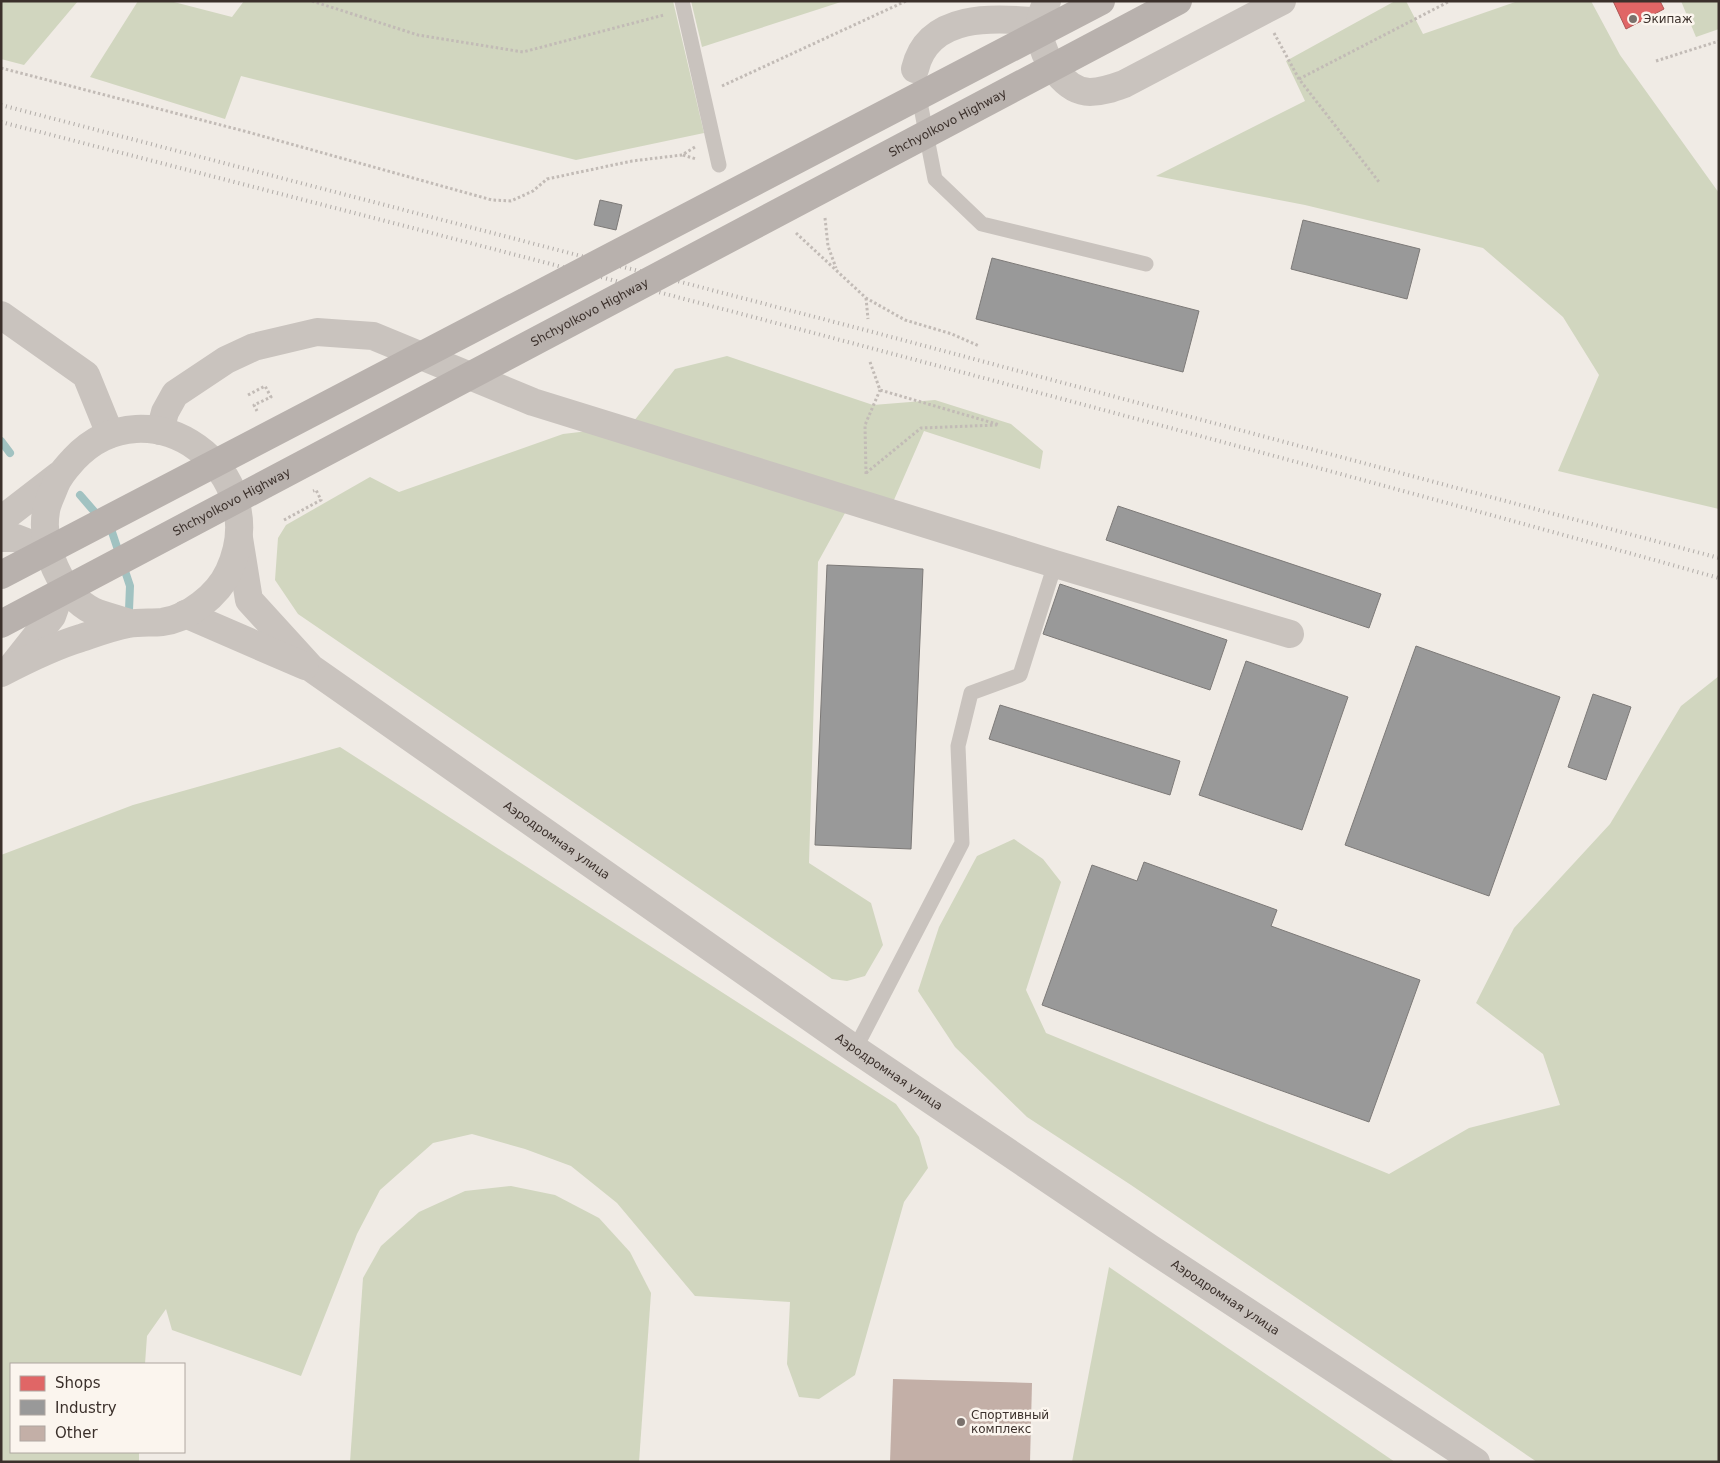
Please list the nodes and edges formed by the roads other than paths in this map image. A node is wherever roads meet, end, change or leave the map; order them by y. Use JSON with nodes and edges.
{"nodes":[{"id":1,"x":1101,"y":1,"type":"edge"},
{"id":2,"x":1178,"y":1,"type":"edge"},
{"id":3,"x":1282,"y":1,"type":"edge"},
{"id":4,"x":683,"y":6,"type":"edge"},
{"id":5,"x":1043,"y":11,"type":"edge"},
{"id":6,"x":914,"y":69,"type":"joint"},
{"id":7,"x":719,"y":165,"type":"road end"},
{"id":8,"x":1146,"y":264,"type":"dead end"},
{"id":9,"x":1,"y":315,"type":"edge"},
{"id":10,"x":160,"y":431,"type":"junction"},
{"id":11,"x":110,"y":434,"type":"junction"},
{"id":12,"x":59,"y":476,"type":"junction"},
{"id":13,"x":1,"y":520,"type":"edge"},
{"id":14,"x":1,"y":538,"type":"edge"},
{"id":15,"x":239,"y":538,"type":"junction"},
{"id":16,"x":47,"y":550,"type":"junction"},
{"id":17,"x":1055,"y":564,"type":"junction"},
{"id":18,"x":1,"y":575,"type":"edge"},
{"id":19,"x":63,"y":584,"type":"junction"},
{"id":20,"x":185,"y":614,"type":"junction"},
{"id":21,"x":1,"y":624,"type":"edge"},
{"id":22,"x":129,"y":624,"type":"junction"},
{"id":23,"x":1290,"y":634,"type":"dead end"},
{"id":24,"x":312,"y":668,"type":"junction"},
{"id":25,"x":7,"y":670,"type":"edge"},
{"id":26,"x":855,"y":1049,"type":"junction"},
{"id":27,"x":1476,"y":1462,"type":"edge"}],
"edges":[{"from":1,"to":18,"type":"main road","bridge":true},
{"from":2,"to":21,"type":"main road","name":"Shchyolkovo Highway","bridge":true},
{"from":3,"to":5,"type":"street"},
{"from":4,"to":7,"type":"lane"},
{"from":5,"to":6,"type":"street"},
{"from":6,"to":8,"type":"lane"},
{"from":9,"to":11,"type":"street"},
{"from":10,"to":11,"type":"street"},
{"from":10,"to":15,"type":"street"},
{"from":10,"to":17,"type":"street"},
{"from":11,"to":12,"type":"street"},
{"from":12,"to":13,"type":"street"},
{"from":12,"to":16,"type":"street"},
{"from":14,"to":16,"type":"street"},
{"from":15,"to":20,"type":"street"},
{"from":15,"to":24,"type":"street"},
{"from":16,"to":19,"type":"street"},
{"from":17,"to":23,"type":"street"},
{"from":17,"to":26,"type":"lane"},
{"from":19,"to":22,"type":"street"},
{"from":19,"to":25,"type":"street"},
{"from":20,"to":22,"type":"street"},
{"from":20,"to":24,"type":"street"},
{"from":22,"to":25,"type":"street"},
{"from":24,"to":26,"type":"street","name":"Аэродромная улица"},
{"from":26,"to":27,"type":"street","name":"Аэродромная улица"}]}
